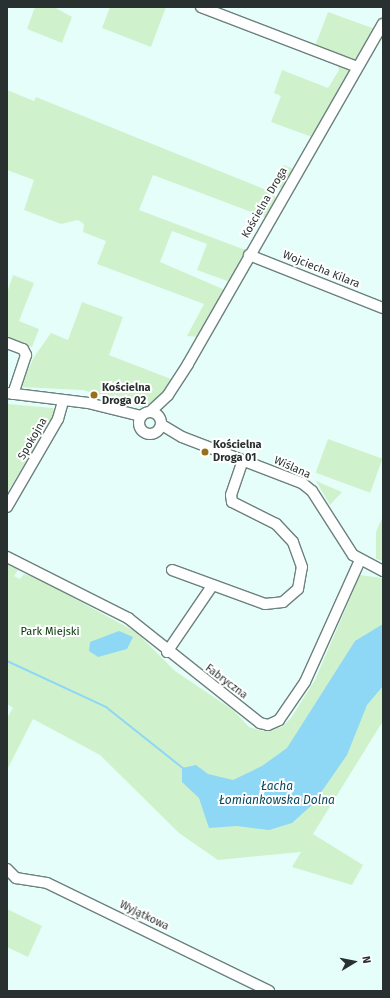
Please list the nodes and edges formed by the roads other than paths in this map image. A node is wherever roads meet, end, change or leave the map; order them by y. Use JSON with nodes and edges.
{"nodes":[{"id":1,"x":201,"y":7,"type":"edge"},
{"id":2,"x":383,"y":24,"type":"edge"},
{"id":3,"x":358,"y":67,"type":"junction"},
{"id":4,"x":249,"y":255,"type":"junction"},
{"id":5,"x":383,"y":308,"type":"edge"},
{"id":6,"x":7,"y":343,"type":"edge"},
{"id":7,"x":10,"y":394,"type":"edge"},
{"id":8,"x":168,"y":395,"type":"junction"},
{"id":9,"x":63,"y":401,"type":"junction"},
{"id":10,"x":151,"y":411,"type":"junction"},
{"id":11,"x":140,"y":420,"type":"junction"},
{"id":12,"x":160,"y":425,"type":"junction"},
{"id":13,"x":243,"y":461,"type":"junction"},
{"id":14,"x":7,"y":507,"type":"edge"},
{"id":15,"x":7,"y":557,"type":"edge"},
{"id":16,"x":360,"y":560,"type":"junction"},
{"id":17,"x":172,"y":570,"type":"dead end"},
{"id":18,"x":383,"y":570,"type":"edge"},
{"id":19,"x":212,"y":586,"type":"junction"},
{"id":20,"x":167,"y":652,"type":"junction"},
{"id":21,"x":7,"y":869,"type":"edge"},
{"id":22,"x":269,"y":991,"type":"edge"}],
"edges":[{"from":1,"to":3,"type":"street"},
{"from":2,"to":3,"type":"street","name":"Kościelna Droga"},
{"from":3,"to":4,"type":"street","name":"Kościelna Droga"},
{"from":4,"to":5,"type":"street","name":"Wojciecha Kilara"},
{"from":4,"to":8,"type":"street","name":"Kościelna Droga"},
{"from":6,"to":7,"type":"street"},
{"from":7,"to":9,"type":"street"},
{"from":8,"to":10,"type":"street","name":"Kościelna Droga"},
{"from":8,"to":12,"type":"street","name":"Kościelna Droga"},
{"from":9,"to":11,"type":"street"},
{"from":9,"to":14,"type":"street","name":"Spokojna"},
{"from":10,"to":11,"type":"street","name":"Kościelna Droga"},
{"from":10,"to":12,"type":"street"},
{"from":11,"to":12,"type":"street"},
{"from":12,"to":13,"type":"street","name":"Wiślana"},
{"from":13,"to":16,"type":"street","name":"Wiślana"},
{"from":13,"to":19,"type":"street"},
{"from":15,"to":20,"type":"street","name":"Fabryczna"},
{"from":16,"to":18,"type":"street","name":"Wiślana"},
{"from":16,"to":20,"type":"street","name":"Fabryczna"},
{"from":17,"to":19,"type":"street"},
{"from":19,"to":20,"type":"street"},
{"from":21,"to":22,"type":"street","name":"Wyjątkowa"}]}
